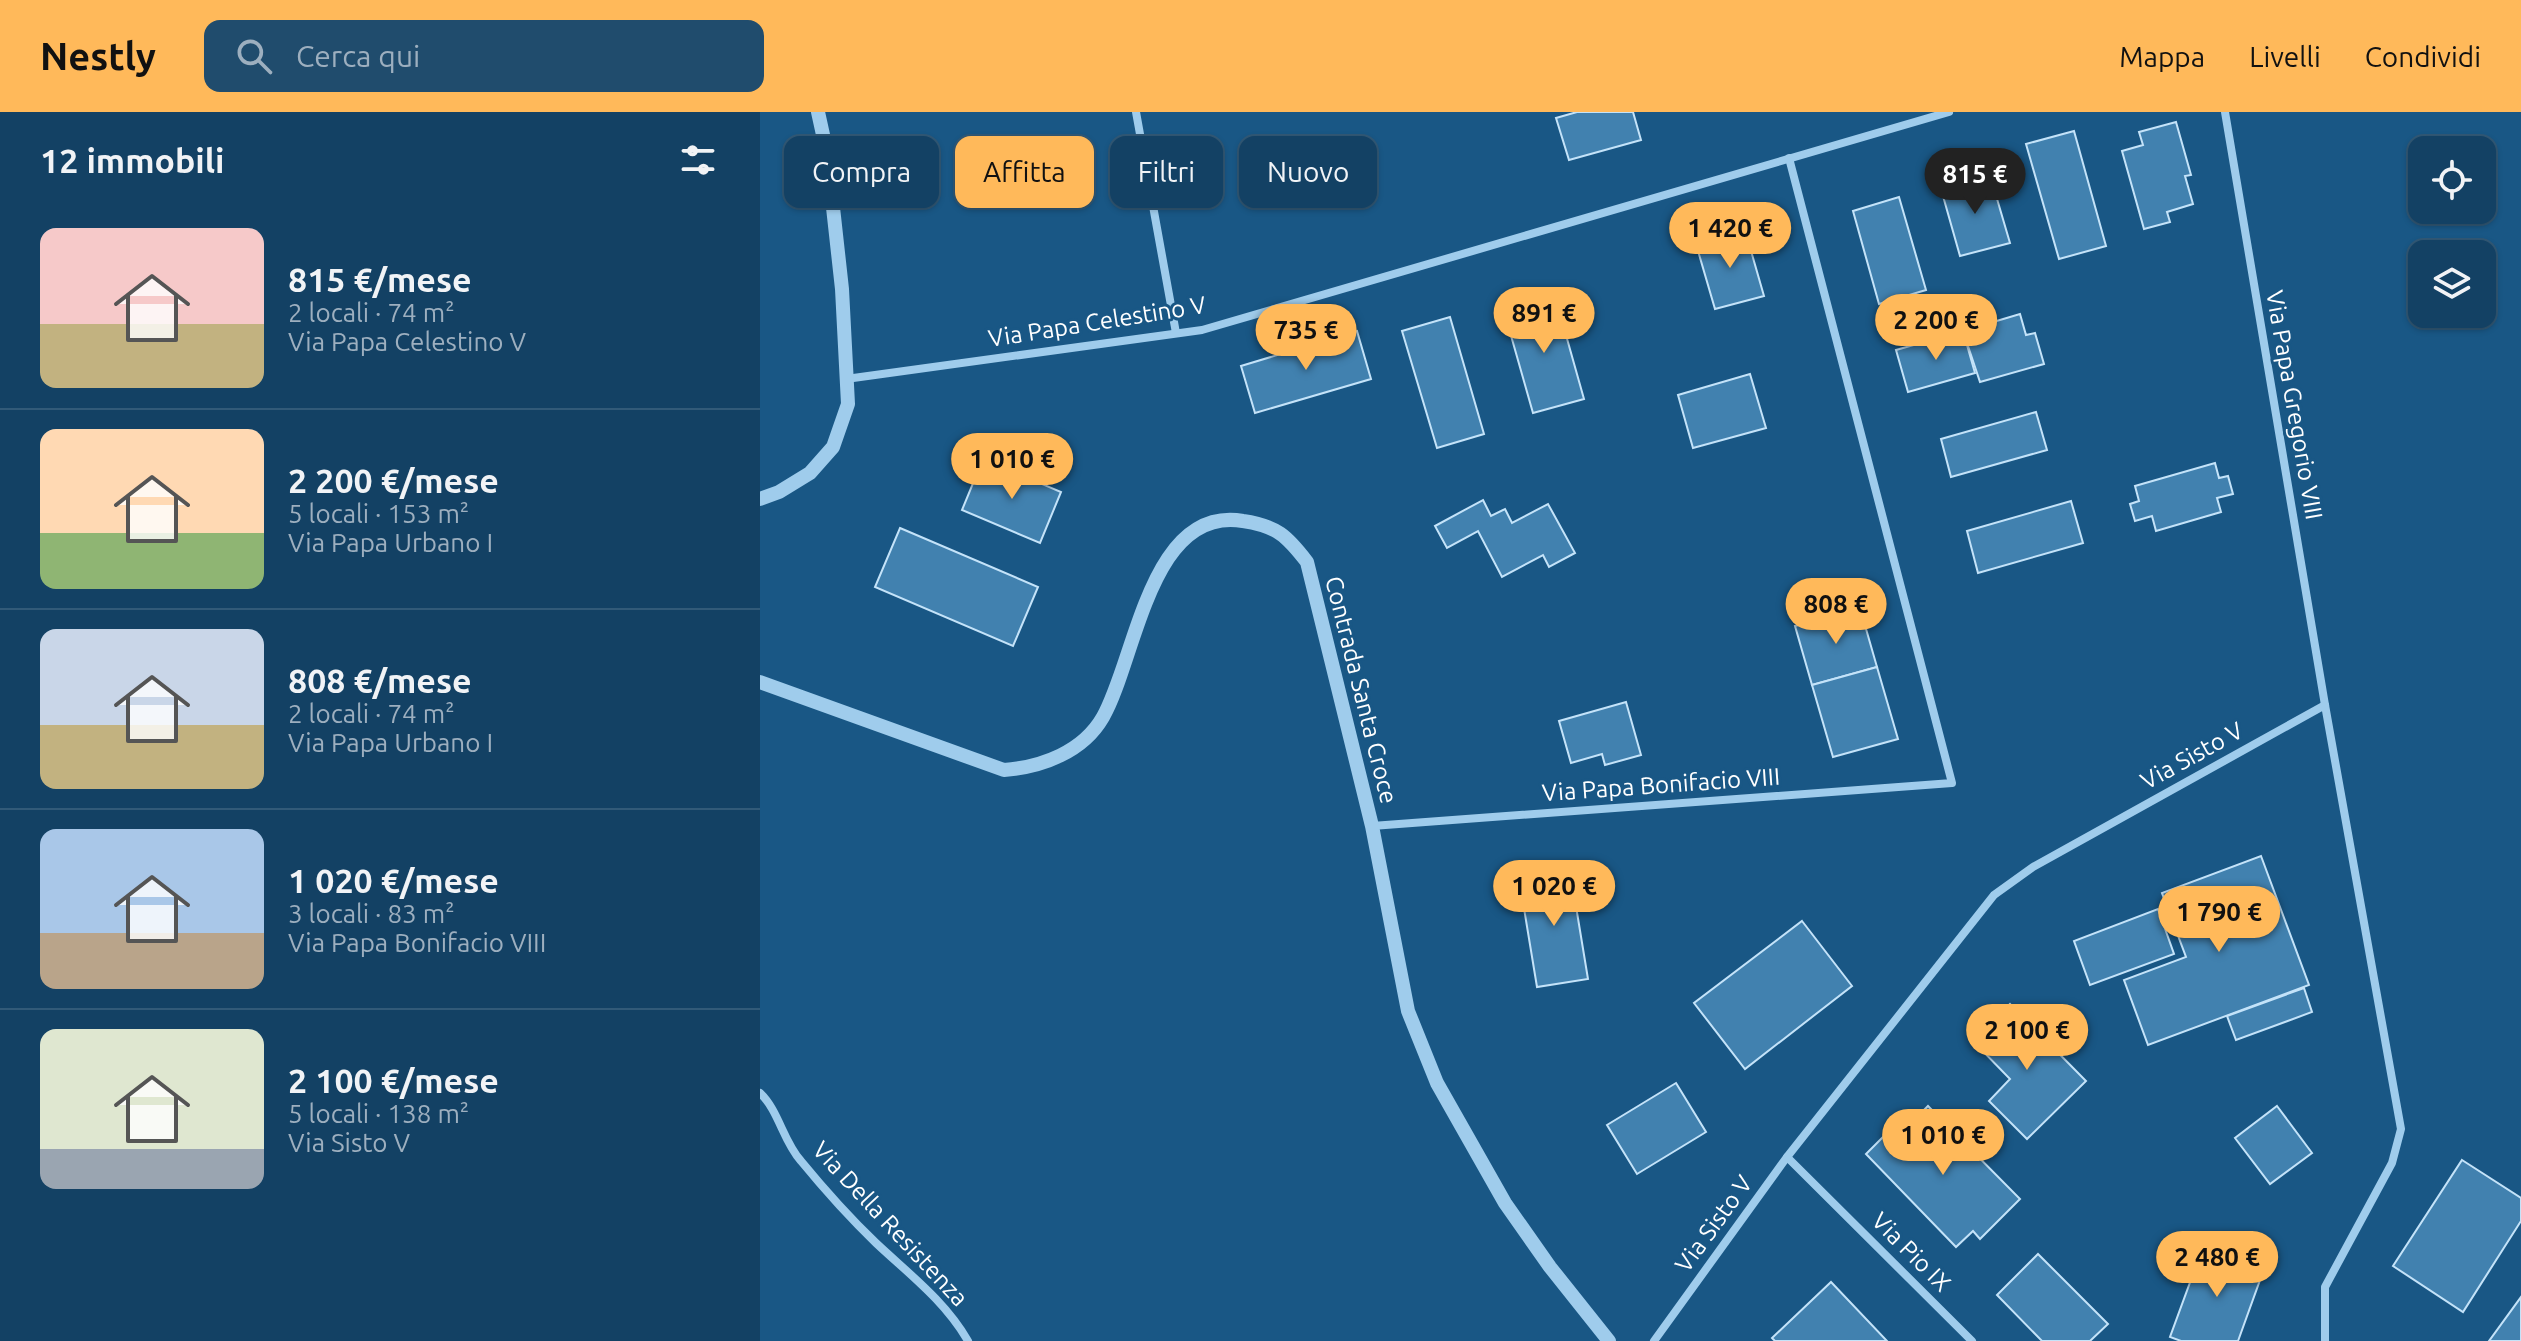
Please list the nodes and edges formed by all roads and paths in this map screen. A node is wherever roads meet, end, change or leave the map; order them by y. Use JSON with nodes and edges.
{"nodes":[{"id":1,"x":818,"y":112,"type":"edge"},
{"id":2,"x":1136,"y":112,"type":"edge"},
{"id":3,"x":1949,"y":112,"type":"edge"},
{"id":4,"x":2225,"y":112,"type":"edge"},
{"id":5,"x":1789,"y":158,"type":"junction"},
{"id":6,"x":1176,"y":333,"type":"junction"},
{"id":7,"x":846,"y":379,"type":"junction"},
{"id":8,"x":760,"y":499,"type":"edge"},
{"id":9,"x":760,"y":682,"type":"edge"},
{"id":10,"x":2325,"y":705,"type":"junction"},
{"id":11,"x":1372,"y":826,"type":"junction"},
{"id":12,"x":760,"y":1093,"type":"edge"},
{"id":13,"x":1787,"y":1157,"type":"junction"},
{"id":14,"x":968,"y":1341,"type":"edge"},
{"id":15,"x":1609,"y":1341,"type":"edge"},
{"id":16,"x":1654,"y":1341,"type":"edge"},
{"id":17,"x":1972,"y":1341,"type":"edge"},
{"id":18,"x":2325,"y":1341,"type":"edge"}],
"edges":[{"from":1,"to":7,"type":"street"},
{"from":2,"to":6,"type":"street"},
{"from":3,"to":5,"type":"street","name":"Via Papa Celestino V"},
{"from":4,"to":10,"type":"street","name":"Via Papa Gregorio VIII"},
{"from":5,"to":6,"type":"street","name":"Via Papa Celestino V"},
{"from":5,"to":11,"type":"street","name":"Via Papa Bonifacio VIII"},
{"from":6,"to":7,"type":"street","name":"Via Papa Celestino V"},
{"from":7,"to":8,"type":"street"},
{"from":9,"to":11,"type":"street","name":"Contrada Santa Croce"},
{"from":10,"to":13,"type":"street","name":"Via Sisto V"},
{"from":10,"to":18,"type":"street"},
{"from":11,"to":15,"type":"street","name":"Contrada Santa Croce"},
{"from":12,"to":14,"type":"street","name":"Via Della Resistenza"},
{"from":13,"to":16,"type":"street","name":"Via Sisto V"},
{"from":13,"to":17,"type":"street","name":"Via Pio IX"}]}
